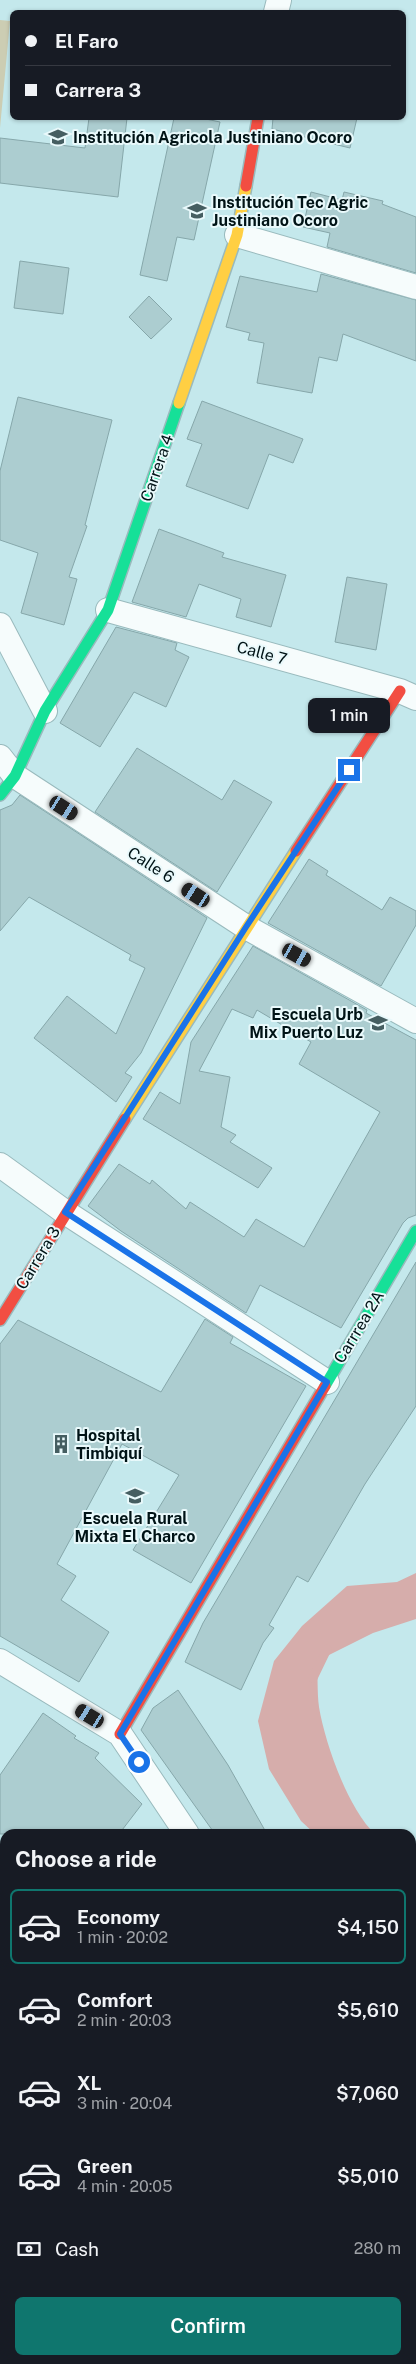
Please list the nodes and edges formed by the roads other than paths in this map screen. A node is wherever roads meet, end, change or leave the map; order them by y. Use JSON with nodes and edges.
{"nodes":[{"id":1,"x":258,"y":120,"type":"edge"},
{"id":2,"x":237,"y":234,"type":"junction"},
{"id":3,"x":416,"y":287,"type":"edge"},
{"id":4,"x":108,"y":610,"type":"junction"},
{"id":5,"x":0,"y":625,"type":"edge"},
{"id":6,"x":408,"y":694,"type":"edge"},
{"id":7,"x":45,"y":712,"type":"junction"},
{"id":8,"x":0,"y":757,"type":"edge"},
{"id":9,"x":15,"y":776,"type":"junction"},
{"id":10,"x":0,"y":795,"type":"edge"},
{"id":11,"x":246,"y":927,"type":"junction"},
{"id":12,"x":416,"y":1021,"type":"edge"},
{"id":13,"x":0,"y":1165,"type":"edge"},
{"id":14,"x":65,"y":1212,"type":"junction"},
{"id":15,"x":416,"y":1231,"type":"edge"},
{"id":16,"x":0,"y":1320,"type":"edge"},
{"id":17,"x":327,"y":1382,"type":"junction"},
{"id":18,"x":0,"y":1661,"type":"edge"},
{"id":19,"x":120,"y":1734,"type":"junction"},
{"id":20,"x":184,"y":1829,"type":"edge"}],
"edges":[{"from":1,"to":2,"type":"street","name":"Carrera 4"},
{"from":2,"to":3,"type":"street"},
{"from":2,"to":4,"type":"street","name":"Carrera 4"},
{"from":4,"to":6,"type":"street","name":"Calle 7"},
{"from":4,"to":7,"type":"street","name":"Carrera 4"},
{"from":5,"to":7,"type":"street"},
{"from":6,"to":11,"type":"street","name":"Carrera 3"},
{"from":7,"to":9,"type":"street","name":"Carrera 4"},
{"from":8,"to":9,"type":"street","name":"Calle 6"},
{"from":9,"to":10,"type":"street","name":"Carrera 4"},
{"from":9,"to":11,"type":"street","name":"Calle 6"},
{"from":11,"to":12,"type":"street","name":"Calle 6"},
{"from":11,"to":14,"type":"street","name":"Carrera 3"},
{"from":13,"to":14,"type":"street"},
{"from":14,"to":16,"type":"street","name":"Carrera 3"},
{"from":14,"to":17,"type":"street"},
{"from":15,"to":17,"type":"street","name":"Carrrea 2A"},
{"from":17,"to":19,"type":"street","name":"Carrrea 2A"},
{"from":18,"to":19,"type":"street"},
{"from":19,"to":20,"type":"street"}]}
